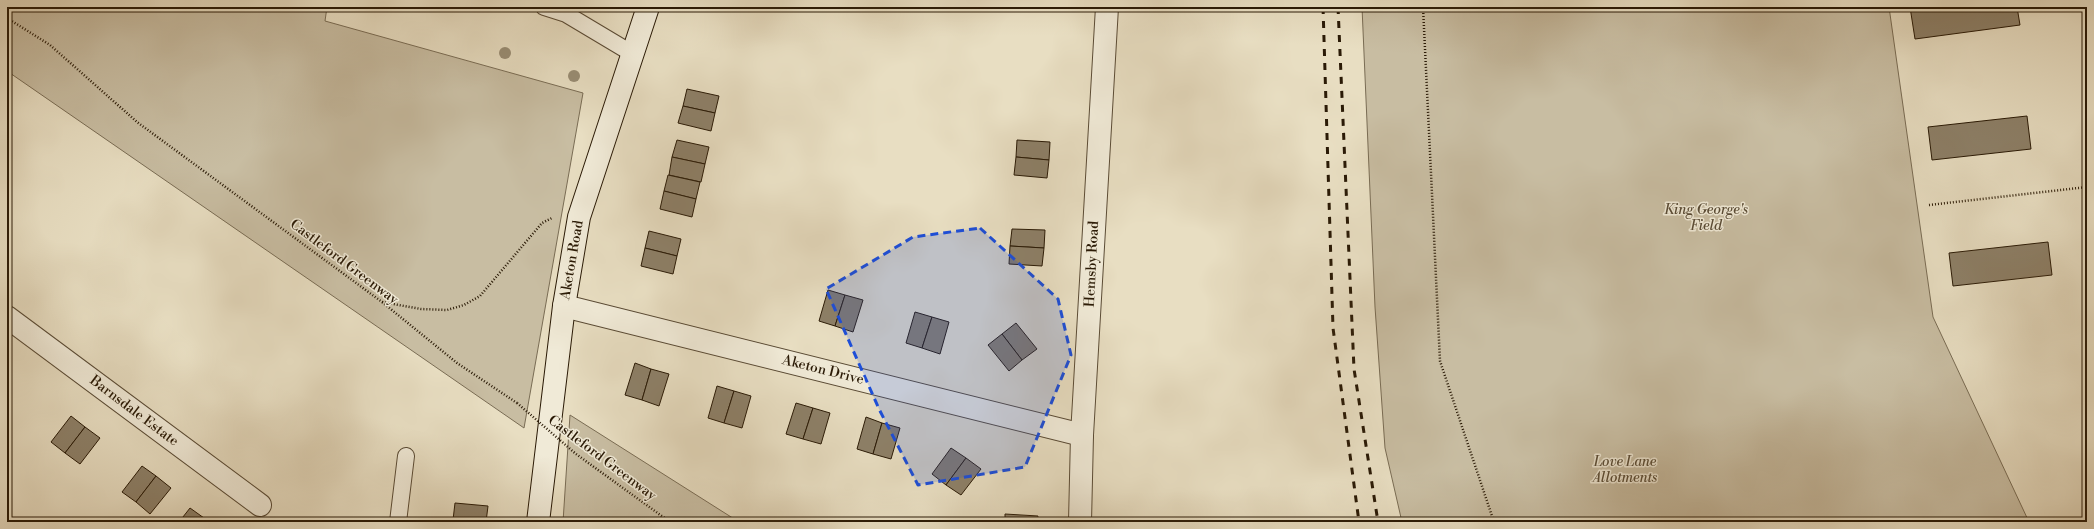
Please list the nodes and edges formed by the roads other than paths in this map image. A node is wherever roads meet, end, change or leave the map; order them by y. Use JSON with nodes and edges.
{"nodes":[{"id":1,"x":544,"y":7,"type":"edge"},
{"id":2,"x":648,"y":7,"type":"edge"},
{"id":3,"x":1107,"y":7,"type":"edge"},
{"id":4,"x":633,"y":54,"type":"junction"},
{"id":5,"x":564,"y":306,"type":"junction"},
{"id":6,"x":7,"y":317,"type":"edge"},
{"id":7,"x":1082,"y":435,"type":"junction"},
{"id":8,"x":406,"y":456,"type":"dead end"},
{"id":9,"x":260,"y":505,"type":"dead end"},
{"id":10,"x":398,"y":522,"type":"edge"},
{"id":11,"x":538,"y":522,"type":"edge"},
{"id":12,"x":1080,"y":522,"type":"edge"}],
"edges":[{"from":1,"to":4,"type":"lane"},
{"from":2,"to":4,"type":"street","name":"Aketon Road"},
{"from":3,"to":7,"type":"street","name":"Hemsby Road"},
{"from":4,"to":5,"type":"street","name":"Aketon Road"},
{"from":5,"to":7,"type":"street","name":"Aketon Drive"},
{"from":5,"to":11,"type":"street","name":"Aketon Road"},
{"from":6,"to":9,"type":"street","name":"Barnsdale Estate"},
{"from":7,"to":12,"type":"street","name":"Hemsby Road"},
{"from":8,"to":10,"type":"lane"}]}
